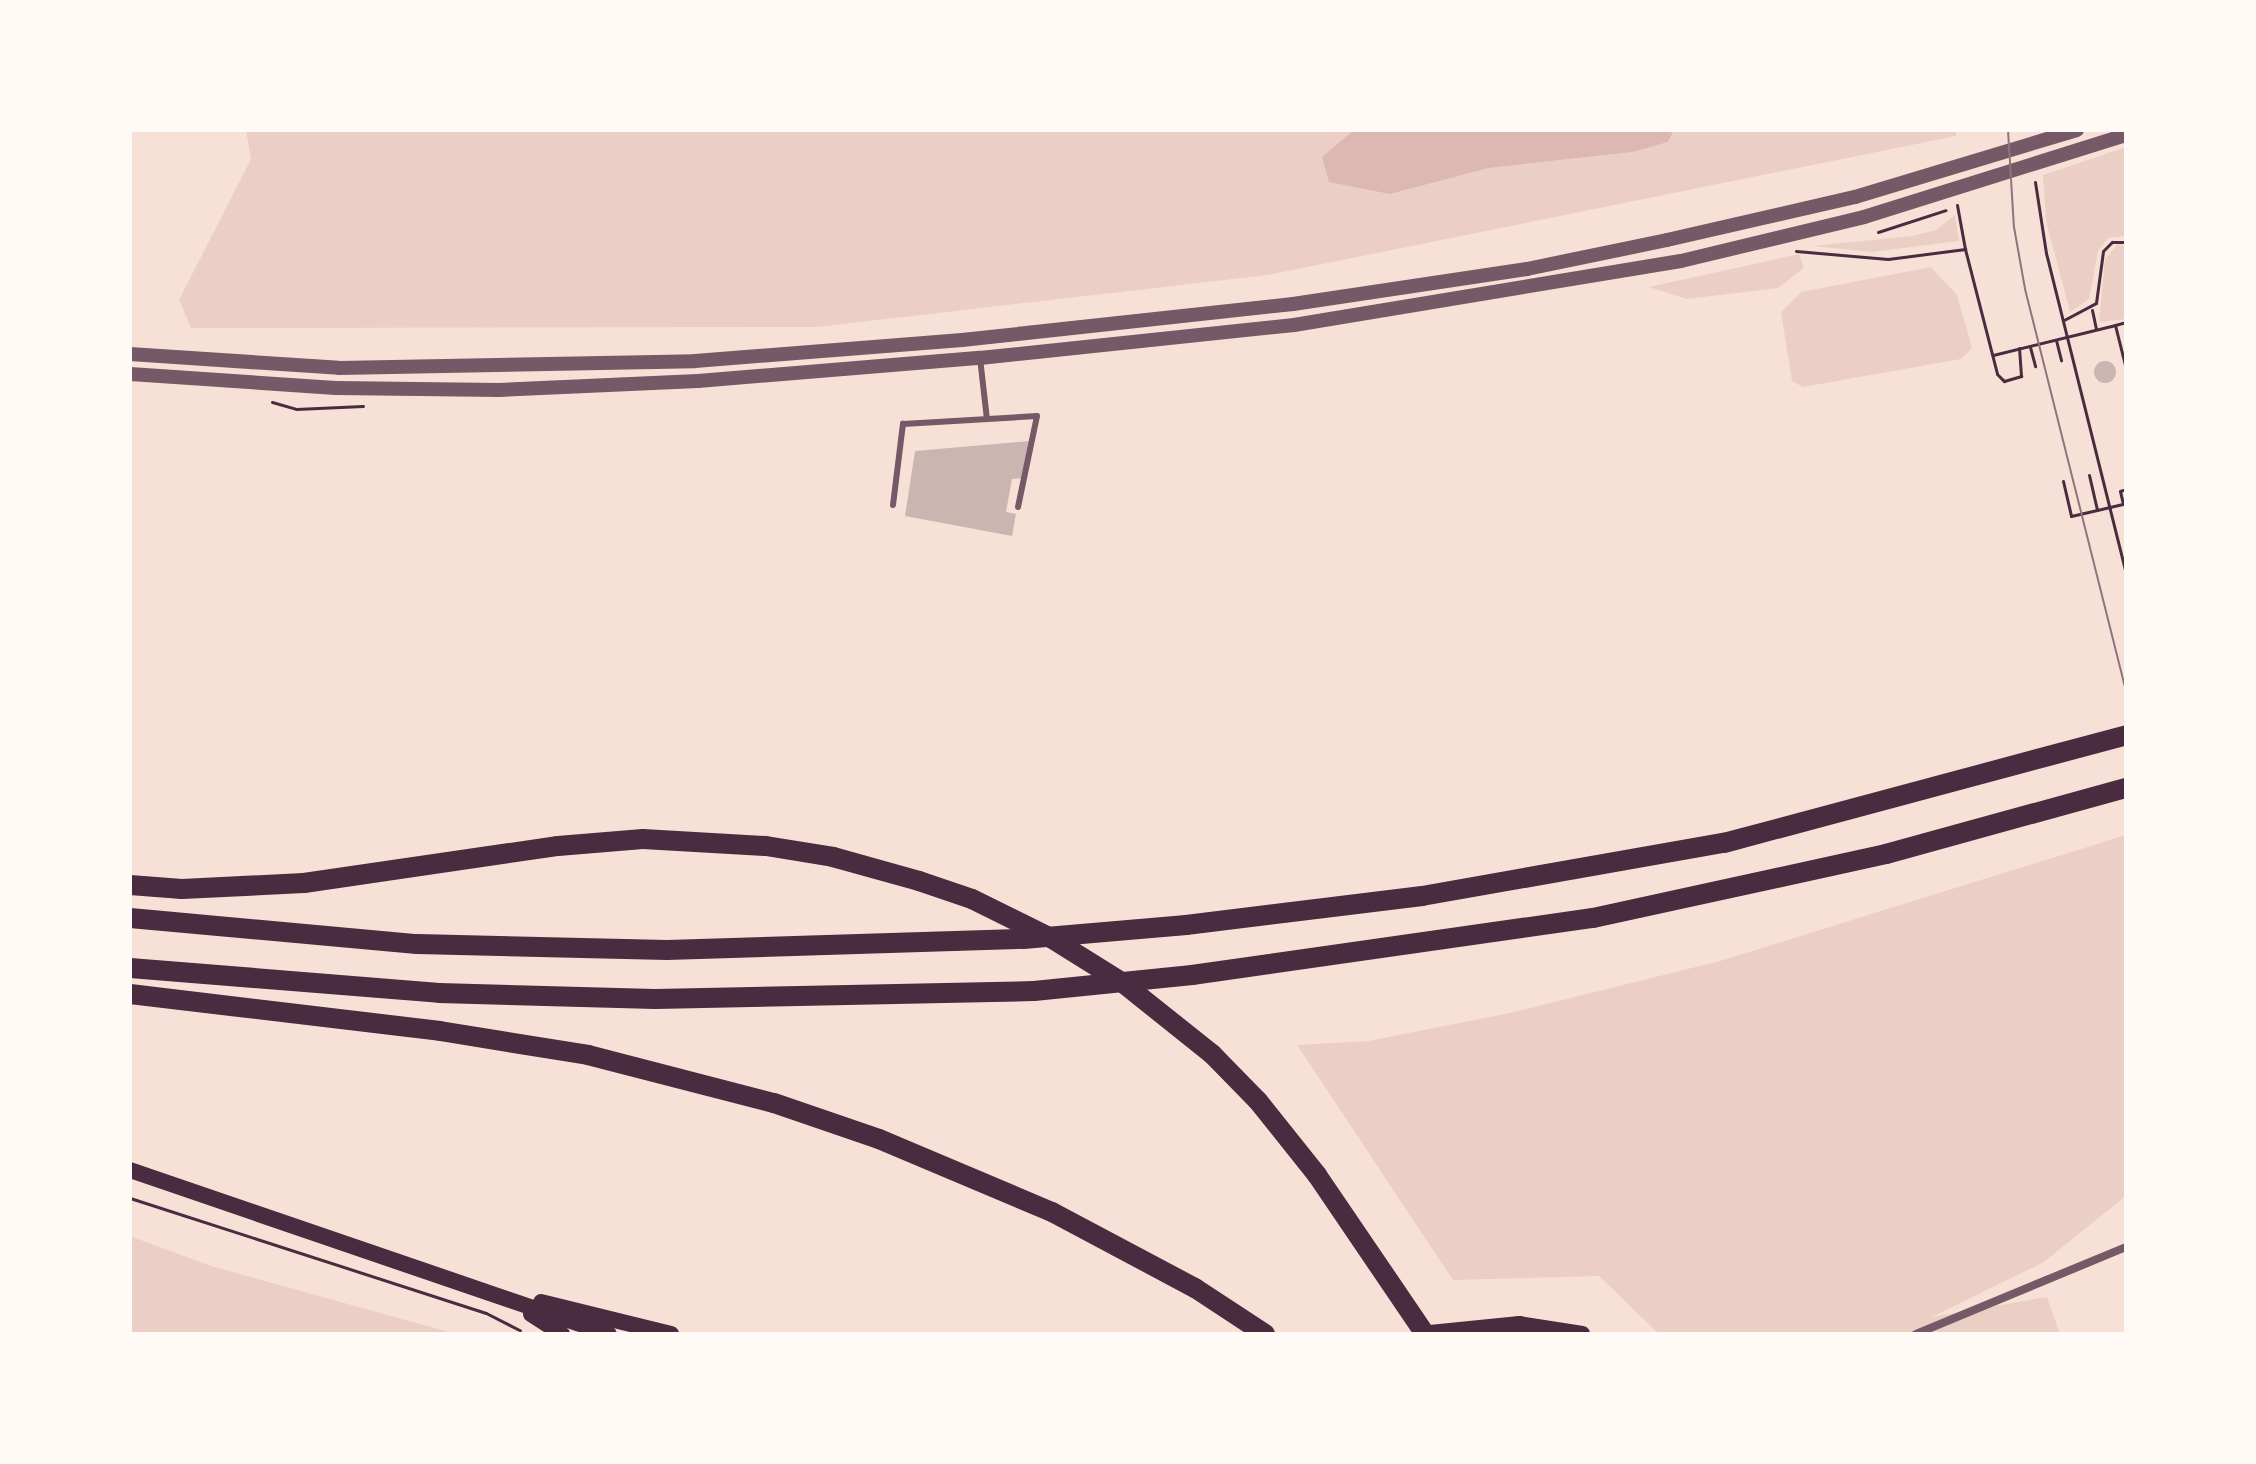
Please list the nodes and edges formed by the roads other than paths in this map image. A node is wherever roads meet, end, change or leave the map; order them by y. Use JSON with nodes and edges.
{"nodes":[{"id":1,"x":2077,"y":130,"type":"edge"},
{"id":2,"x":2126,"y":135,"type":"edge"},
{"id":3,"x":130,"y":354,"type":"edge"},
{"id":4,"x":980,"y":358,"type":"junction"},
{"id":5,"x":130,"y":374,"type":"edge"},
{"id":6,"x":987,"y":419,"type":"junction"},
{"id":7,"x":893,"y":505,"type":"dead end"},
{"id":8,"x":1018,"y":507,"type":"dead end"},
{"id":9,"x":2126,"y":735,"type":"edge"},
{"id":10,"x":2126,"y":788,"type":"edge"},
{"id":11,"x":130,"y":885,"type":"edge"},
{"id":12,"x":130,"y":918,"type":"edge"},
{"id":13,"x":130,"y":968,"type":"edge"},
{"id":14,"x":130,"y":994,"type":"edge"},
{"id":15,"x":130,"y":1170,"type":"edge"},
{"id":16,"x":2126,"y":1247,"type":"edge"},
{"id":17,"x":504,"y":1294,"type":"junction"},
{"id":18,"x":1262,"y":1332,"type":"edge"},
{"id":19,"x":562,"y":1334,"type":"edge"},
{"id":20,"x":609,"y":1334,"type":"edge"},
{"id":21,"x":671,"y":1334,"type":"edge"},
{"id":22,"x":1423,"y":1334,"type":"edge"},
{"id":23,"x":1582,"y":1334,"type":"edge"},
{"id":24,"x":1916,"y":1334,"type":"edge"}],
"edges":[{"from":1,"to":3,"type":"street"},
{"from":2,"to":4,"type":"street"},
{"from":4,"to":5,"type":"street"},
{"from":4,"to":6,"type":"lane"},
{"from":6,"to":7,"type":"lane"},
{"from":6,"to":8,"type":"lane"},
{"from":9,"to":12,"type":"highway"},
{"from":10,"to":13,"type":"highway"},
{"from":11,"to":22,"type":"highway"},
{"from":14,"to":18,"type":"highway"},
{"from":15,"to":17,"type":"main road"},
{"from":16,"to":24,"type":"street"},
{"from":17,"to":19,"type":"main road"},
{"from":17,"to":20,"type":"main road"},
{"from":17,"to":21,"type":"main road"},
{"from":22,"to":23,"type":"main road"}]}
